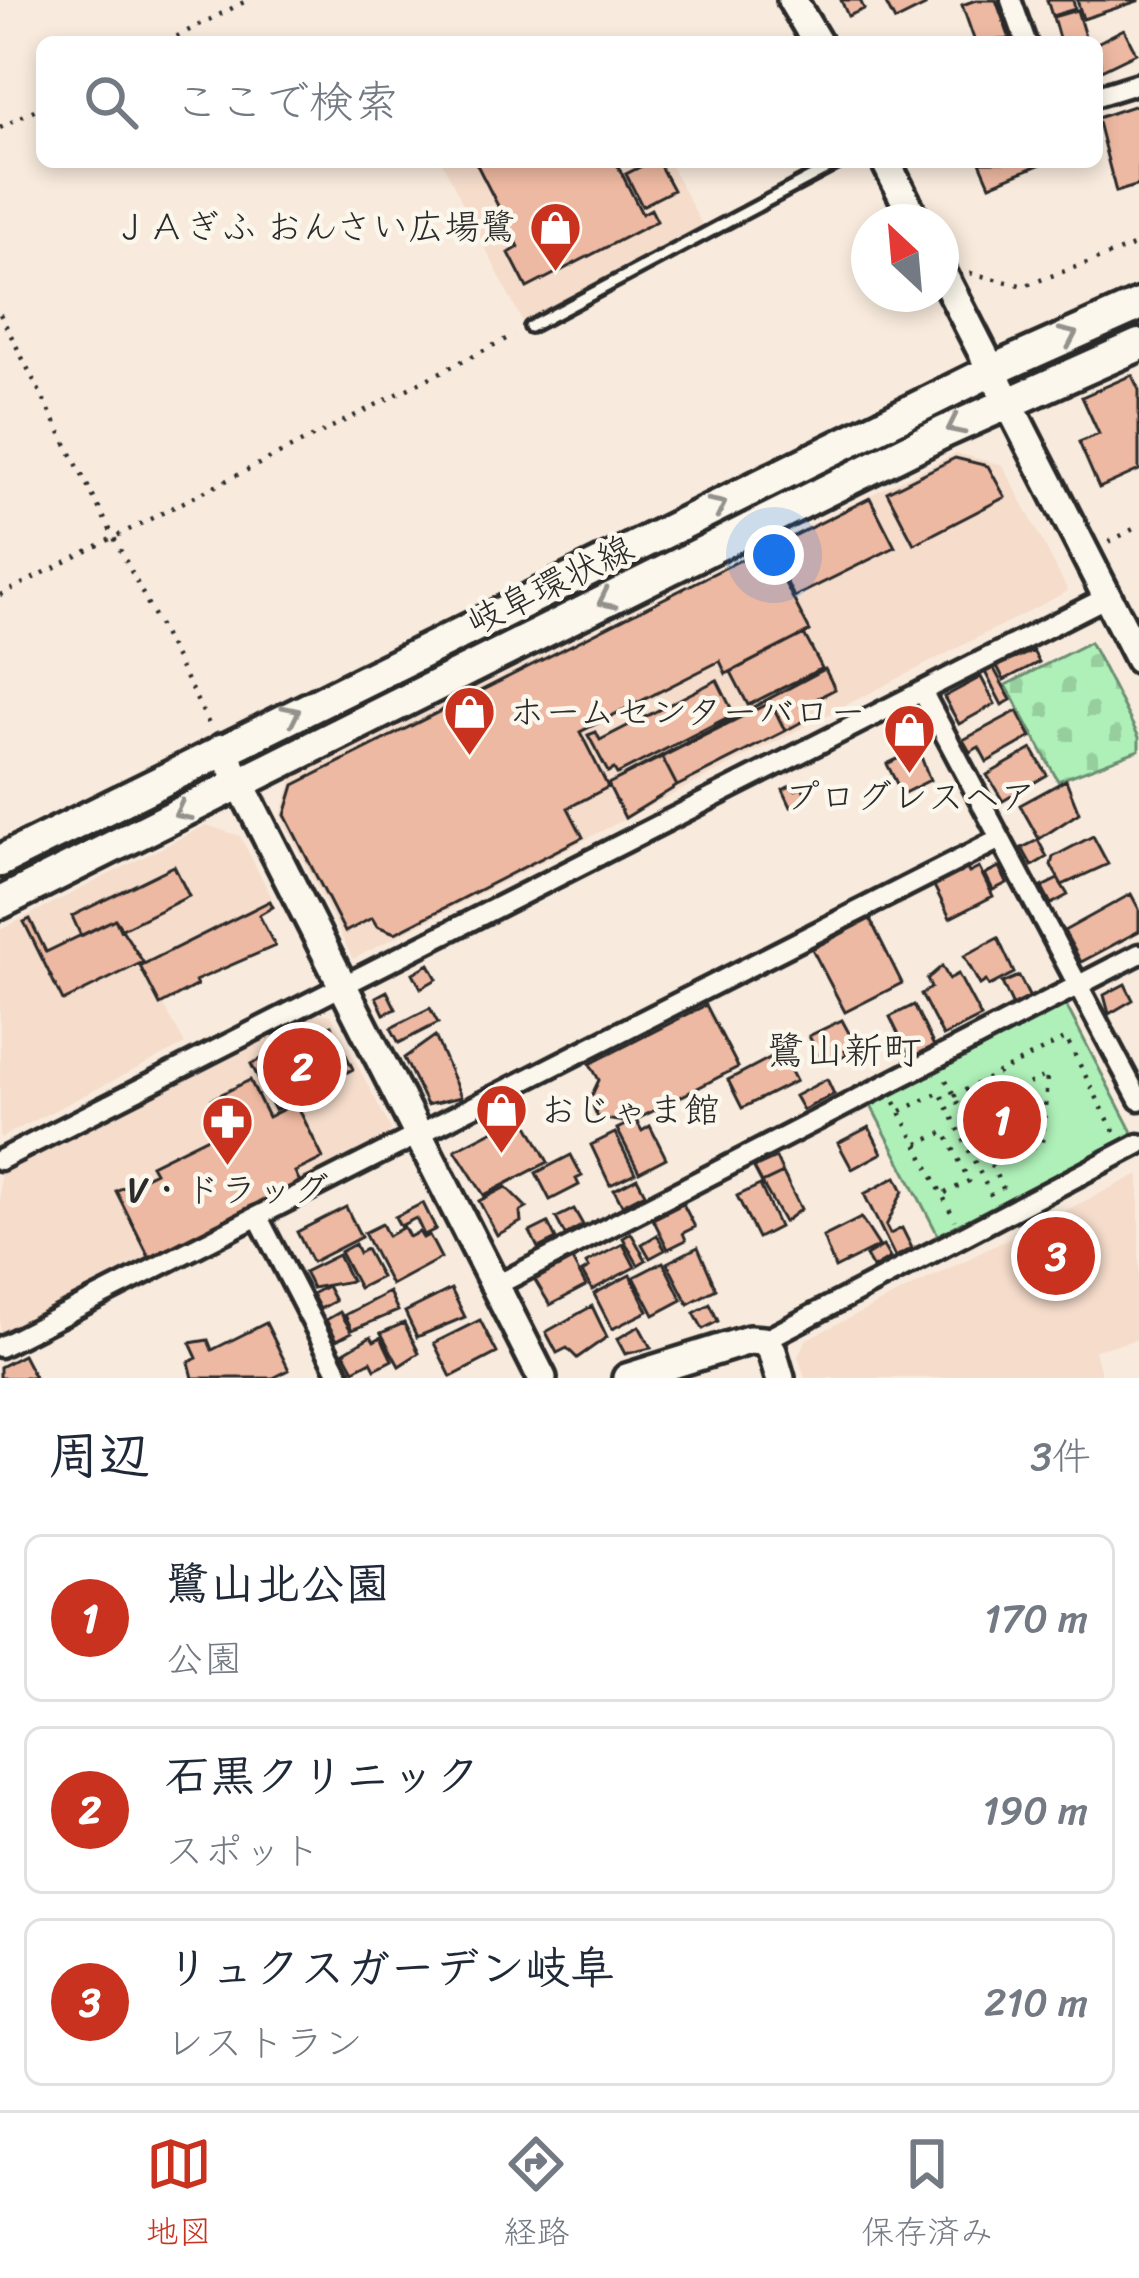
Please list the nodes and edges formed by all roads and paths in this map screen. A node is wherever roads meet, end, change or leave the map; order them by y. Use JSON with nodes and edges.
{"nodes":[{"id":1,"x":248,"y":0,"type":"edge"},
{"id":2,"x":792,"y":0,"type":"edge"},
{"id":3,"x":1011,"y":0,"type":"edge"},
{"id":4,"x":178,"y":36,"type":"edge"},
{"id":5,"x":813,"y":36,"type":"edge"},
{"id":6,"x":1024,"y":36,"type":"edge"},
{"id":7,"x":1139,"y":82,"type":"edge"},
{"id":8,"x":1103,"y":94,"type":"edge"},
{"id":9,"x":36,"y":109,"type":"edge"},
{"id":10,"x":0,"y":128,"type":"edge"},
{"id":11,"x":829,"y":168,"type":"edge"},
{"id":12,"x":890,"y":168,"type":"edge"},
{"id":13,"x":917,"y":204,"type":"edge"},
{"id":14,"x":1139,"y":244,"type":"edge"},
{"id":15,"x":959,"y":266,"type":"edge"},
{"id":16,"x":959,"y":277,"type":"edge"},
{"id":17,"x":1139,"y":305,"type":"edge"},
{"id":18,"x":0,"y":314,"type":"edge"},
{"id":19,"x":530,"y":327,"type":"joint"},
{"id":20,"x":1139,"y":344,"type":"edge"},
{"id":21,"x":991,"y":371,"type":"junction"},
{"id":22,"x":1006,"y":401,"type":"junction"},
{"id":23,"x":1139,"y":526,"type":"edge"},
{"id":24,"x":116,"y":535,"type":"junction"},
{"id":25,"x":1109,"y":542,"type":"dead end"},
{"id":26,"x":0,"y":595,"type":"edge"},
{"id":27,"x":1107,"y":597,"type":"junction"},
{"id":28,"x":1139,"y":659,"type":"edge"},
{"id":29,"x":922,"y":691,"type":"junction"},
{"id":30,"x":222,"y":748,"type":"junction"},
{"id":31,"x":239,"y":783,"type":"junction"},
{"id":32,"x":1000,"y":838,"type":"junction"},
{"id":33,"x":0,"y":861,"type":"edge"},
{"id":34,"x":0,"y":904,"type":"edge"},
{"id":35,"x":1139,"y":954,"type":"edge"},
{"id":36,"x":1078,"y":985,"type":"junction"},
{"id":37,"x":343,"y":986,"type":"junction"},
{"id":38,"x":935,"y":1059,"type":"junction"},
{"id":39,"x":954,"y":1096,"type":"junction"},
{"id":40,"x":1139,"y":1100,"type":"edge"},
{"id":41,"x":964,"y":1115,"type":"junction"},
{"id":42,"x":419,"y":1135,"type":"junction"},
{"id":43,"x":918,"y":1144,"type":"junction"},
{"id":44,"x":1139,"y":1144,"type":"edge"},
{"id":45,"x":1100,"y":1148,"type":"dead end"},
{"id":46,"x":0,"y":1160,"type":"edge"},
{"id":47,"x":991,"y":1166,"type":"junction"},
{"id":48,"x":942,"y":1194,"type":"junction"},
{"id":49,"x":1004,"y":1207,"type":"junction"},
{"id":50,"x":258,"y":1216,"type":"junction"},
{"id":51,"x":956,"y":1224,"type":"dead end"},
{"id":52,"x":495,"y":1286,"type":"junction"},
{"id":53,"x":763,"y":1341,"type":"junction"},
{"id":54,"x":0,"y":1347,"type":"edge"},
{"id":55,"x":341,"y":1378,"type":"edge"},
{"id":56,"x":542,"y":1378,"type":"edge"},
{"id":57,"x":627,"y":1378,"type":"edge"},
{"id":58,"x":781,"y":1378,"type":"edge"}],
"edges":[{"from":1,"to":4,"type":"path"},
{"from":2,"to":5,"type":"street"},
{"from":3,"to":6,"type":"street"},
{"from":7,"to":8,"type":"street"},
{"from":9,"to":10,"type":"path"},
{"from":11,"to":19,"type":"lane"},
{"from":12,"to":13,"type":"street"},
{"from":14,"to":15,"type":"path"},
{"from":16,"to":21,"type":"street"},
{"from":21,"to":17,"type":"main road","name":"岐阜環状線","one_way":true},
{"from":18,"to":24,"type":"path"},
{"from":19,"to":24,"type":"path"},
{"from":20,"to":22,"type":"main road","name":"岐阜環状線"},
{"from":21,"to":22,"type":"street"},
{"from":30,"to":21,"type":"main road","name":"岐阜環状線","one_way":true},
{"from":22,"to":27,"type":"street"},
{"from":22,"to":31,"type":"main road","name":"岐阜環状線","one_way":true},
{"from":23,"to":25,"type":"path"},
{"from":24,"to":26,"type":"path"},
{"from":24,"to":30,"type":"path"},
{"from":27,"to":28,"type":"street"},
{"from":27,"to":29,"type":"street"},
{"from":29,"to":32,"type":"street"},
{"from":29,"to":37,"type":"street"},
{"from":30,"to":31,"type":"street"},
{"from":30,"to":33,"type":"main road","name":"岐阜環状線"},
{"from":31,"to":34,"type":"main road","name":"岐阜環状線","one_way":true},
{"from":31,"to":37,"type":"street"},
{"from":32,"to":36,"type":"street"},
{"from":32,"to":42,"type":"street"},
{"from":35,"to":36,"type":"street"},
{"from":36,"to":38,"type":"street"},
{"from":36,"to":40,"type":"street"},
{"from":37,"to":42,"type":"street"},
{"from":37,"to":46,"type":"street"},
{"from":38,"to":39,"type":"path"},
{"from":38,"to":52,"type":"street"},
{"from":39,"to":41,"type":"path"},
{"from":39,"to":45,"type":"path"},
{"from":41,"to":47,"type":"path"},
{"from":41,"to":47,"type":"path"},
{"from":42,"to":50,"type":"street"},
{"from":42,"to":52,"type":"street"},
{"from":43,"to":48,"type":"path"},
{"from":43,"to":48,"type":"path"},
{"from":43,"to":49,"type":"path"},
{"from":44,"to":49,"type":"street"},
{"from":47,"to":49,"type":"path"},
{"from":48,"to":51,"type":"path"},
{"from":49,"to":53,"type":"street"},
{"from":50,"to":54,"type":"street"},
{"from":50,"to":55,"type":"street"},
{"from":52,"to":56,"type":"street"},
{"from":53,"to":57,"type":"street"},
{"from":53,"to":58,"type":"street"}]}
